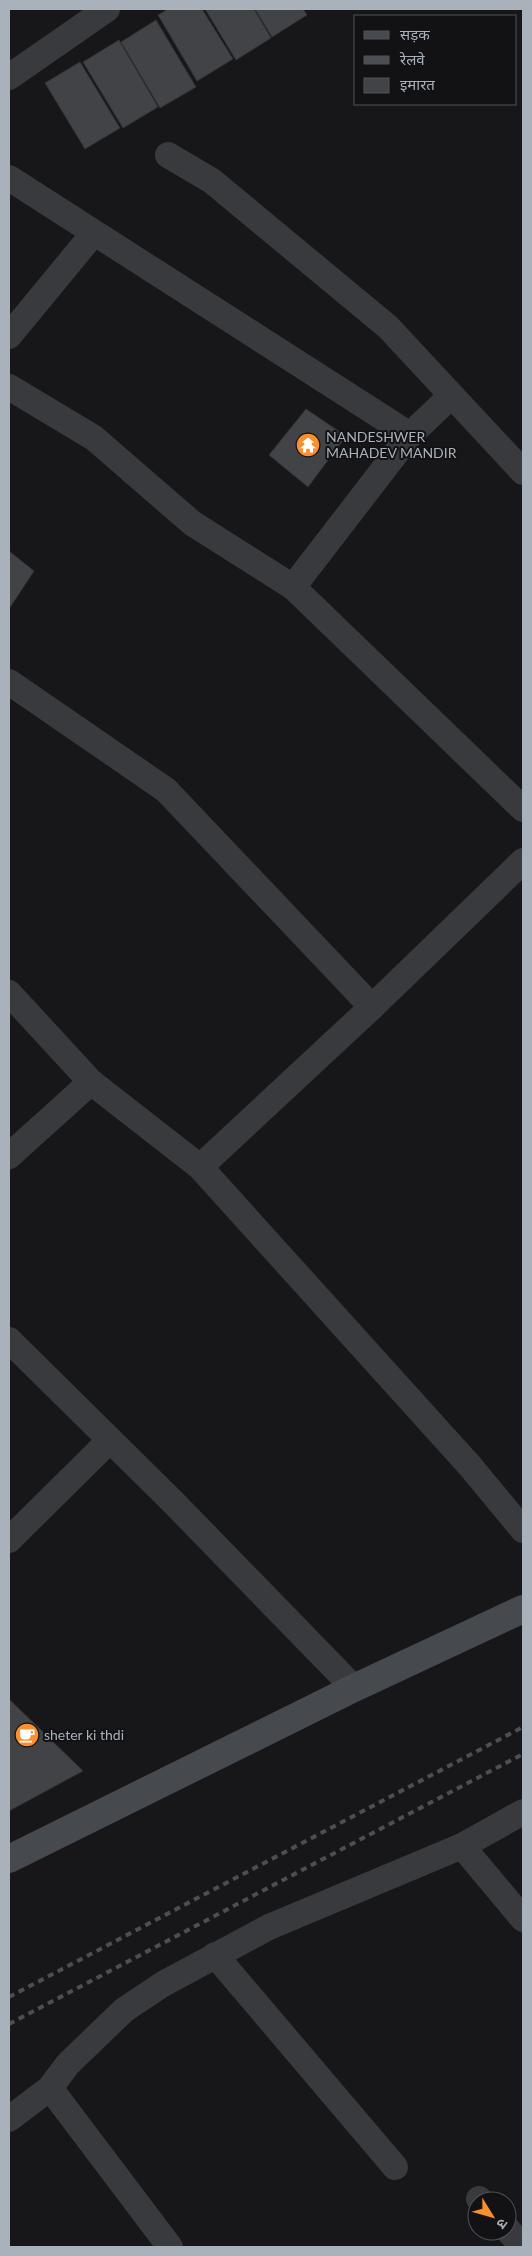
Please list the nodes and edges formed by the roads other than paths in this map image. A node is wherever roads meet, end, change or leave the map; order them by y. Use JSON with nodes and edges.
{"nodes":[{"id":1,"x":107,"y":9,"type":"edge"},
{"id":2,"x":9,"y":76,"type":"edge"},
{"id":3,"x":168,"y":155,"type":"dead end"},
{"id":4,"x":9,"y":178,"type":"edge"},
{"id":5,"x":93,"y":234,"type":"junction"},
{"id":6,"x":9,"y":336,"type":"edge"},
{"id":7,"x":9,"y":387,"type":"edge"},
{"id":8,"x":451,"y":396,"type":"junction"},
{"id":9,"x":410,"y":435,"type":"junction"},
{"id":10,"x":523,"y":472,"type":"edge"},
{"id":11,"x":293,"y":587,"type":"junction"},
{"id":12,"x":9,"y":682,"type":"edge"},
{"id":13,"x":523,"y":810,"type":"edge"},
{"id":14,"x":523,"y":860,"type":"edge"},
{"id":15,"x":9,"y":993,"type":"edge"},
{"id":16,"x":372,"y":1007,"type":"junction"},
{"id":17,"x":91,"y":1082,"type":"junction"},
{"id":18,"x":9,"y":1156,"type":"edge"},
{"id":19,"x":200,"y":1167,"type":"junction"},
{"id":20,"x":9,"y":1340,"type":"edge"},
{"id":21,"x":110,"y":1440,"type":"junction"},
{"id":22,"x":523,"y":1530,"type":"edge"},
{"id":23,"x":9,"y":1540,"type":"edge"},
{"id":24,"x":523,"y":1609,"type":"edge"},
{"id":25,"x":354,"y":1688,"type":"junction"},
{"id":26,"x":523,"y":1812,"type":"edge"},
{"id":27,"x":462,"y":1846,"type":"junction"},
{"id":28,"x":9,"y":1858,"type":"edge"},
{"id":29,"x":523,"y":1919,"type":"edge"},
{"id":30,"x":215,"y":1955,"type":"junction"},
{"id":31,"x":50,"y":2088,"type":"junction"},
{"id":32,"x":9,"y":2118,"type":"edge"},
{"id":33,"x":395,"y":2167,"type":"dead end"},
{"id":34,"x":170,"y":2247,"type":"edge"}],
"edges":[{"from":1,"to":2,"type":"street"},
{"from":3,"to":8,"type":"street"},
{"from":4,"to":5,"type":"street"},
{"from":5,"to":6,"type":"street"},
{"from":5,"to":9,"type":"street"},
{"from":7,"to":11,"type":"street"},
{"from":8,"to":9,"type":"street"},
{"from":8,"to":10,"type":"street"},
{"from":9,"to":11,"type":"street"},
{"from":11,"to":13,"type":"street"},
{"from":12,"to":16,"type":"street"},
{"from":14,"to":16,"type":"street"},
{"from":15,"to":17,"type":"street"},
{"from":16,"to":19,"type":"street"},
{"from":17,"to":18,"type":"street"},
{"from":17,"to":19,"type":"street"},
{"from":19,"to":22,"type":"street"},
{"from":20,"to":21,"type":"street"},
{"from":21,"to":23,"type":"street"},
{"from":21,"to":25,"type":"street"},
{"from":24,"to":25,"type":"street"},
{"from":25,"to":28,"type":"street"},
{"from":26,"to":27,"type":"street"},
{"from":27,"to":29,"type":"street"},
{"from":27,"to":30,"type":"street"},
{"from":30,"to":31,"type":"street"},
{"from":30,"to":33,"type":"street"},
{"from":31,"to":32,"type":"street"},
{"from":31,"to":34,"type":"street"}]}
